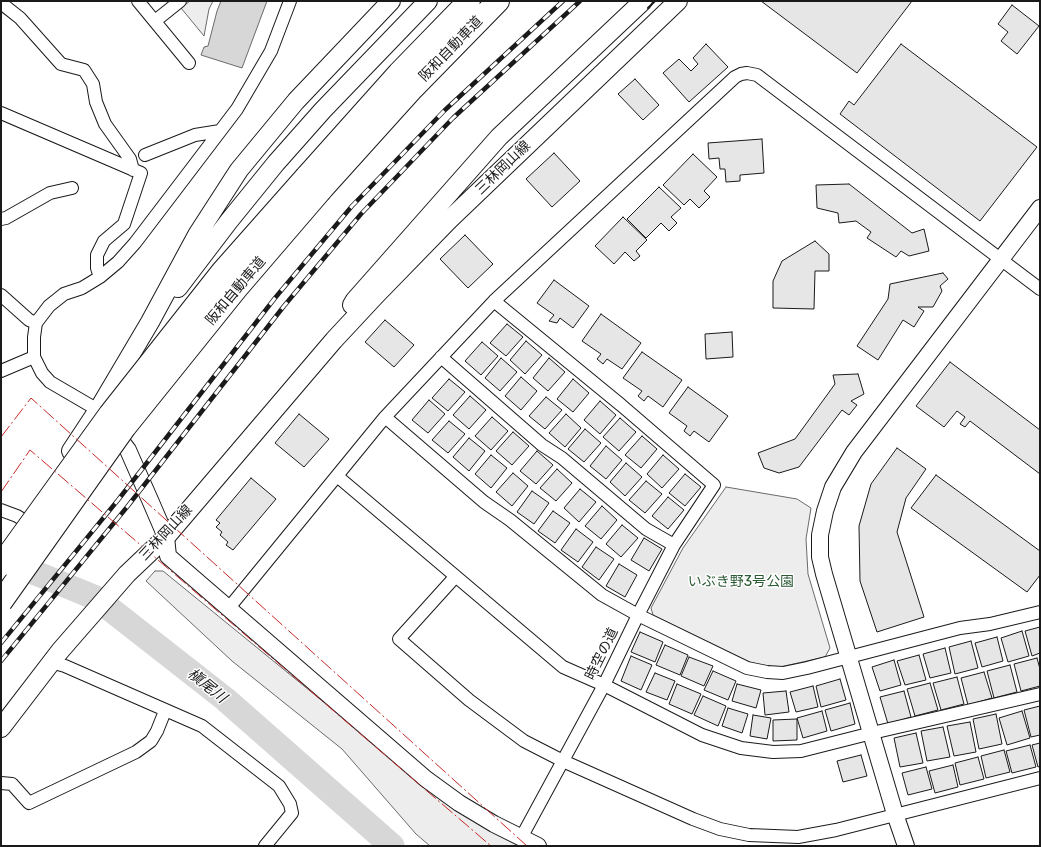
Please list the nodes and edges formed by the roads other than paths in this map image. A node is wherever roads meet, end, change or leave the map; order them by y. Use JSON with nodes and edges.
{"nodes":[{"id":1,"x":138,"y":1,"type":"edge"},
{"id":2,"x":180,"y":1,"type":"edge"},
{"id":3,"x":290,"y":1,"type":"edge"},
{"id":4,"x":391,"y":1,"type":"edge"},
{"id":5,"x":428,"y":1,"type":"edge"},
{"id":6,"x":469,"y":1,"type":"edge"},
{"id":7,"x":498,"y":1,"type":"edge"},
{"id":8,"x":643,"y":1,"type":"edge"},
{"id":9,"x":678,"y":1,"type":"edge"},
{"id":10,"x":1,"y":3,"type":"edge"},
{"id":11,"x":155,"y":21,"type":"junction"},
{"id":12,"x":189,"y":63,"type":"dead end"},
{"id":13,"x":1,"y":113,"type":"edge"},
{"id":14,"x":220,"y":131,"type":"junction"},
{"id":15,"x":144,"y":155,"type":"dead end"},
{"id":16,"x":133,"y":170,"type":"junction"},
{"id":17,"x":314,"y":183,"type":"junction"},
{"id":18,"x":72,"y":188,"type":"dead end"},
{"id":19,"x":1040,"y":208,"type":"edge"},
{"id":20,"x":1,"y":219,"type":"edge"},
{"id":21,"x":1000,"y":260,"type":"junction"},
{"id":22,"x":100,"y":277,"type":"junction"},
{"id":23,"x":1040,"y":289,"type":"edge"},
{"id":24,"x":1,"y":295,"type":"edge"},
{"id":25,"x":494,"y":301,"type":"junction"},
{"id":26,"x":150,"y":322,"type":"junction"},
{"id":27,"x":36,"y":323,"type":"junction"},
{"id":28,"x":334,"y":340,"type":"junction"},
{"id":29,"x":34,"y":357,"type":"junction"},
{"id":30,"x":441,"y":357,"type":"junction"},
{"id":31,"x":1,"y":371,"type":"edge"},
{"id":32,"x":98,"y":410,"type":"junction"},
{"id":33,"x":386,"y":417,"type":"junction"},
{"id":34,"x":337,"y":476,"type":"junction"},
{"id":35,"x":1,"y":510,"type":"edge"},
{"id":36,"x":22,"y":525,"type":"junction"},
{"id":37,"x":166,"y":537,"type":"junction"},
{"id":38,"x":674,"y":545,"type":"junction"},
{"id":39,"x":1,"y":555,"type":"edge"},
{"id":40,"x":1,"y":565,"type":"edge"},
{"id":41,"x":455,"y":577,"type":"junction"},
{"id":42,"x":1,"y":602,"type":"edge"},
{"id":43,"x":228,"y":609,"type":"junction"},
{"id":44,"x":1040,"y":612,"type":"edge"},
{"id":45,"x":638,"y":615,"type":"junction"},
{"id":46,"x":55,"y":656,"type":"junction"},
{"id":47,"x":848,"y":657,"type":"junction"},
{"id":48,"x":604,"y":685,"type":"junction"},
{"id":49,"x":1040,"y":694,"type":"edge"},
{"id":50,"x":165,"y":710,"type":"junction"},
{"id":51,"x":1,"y":728,"type":"edge"},
{"id":52,"x":872,"y":733,"type":"junction"},
{"id":53,"x":563,"y":761,"type":"junction"},
{"id":54,"x":1040,"y":778,"type":"edge"},
{"id":55,"x":1,"y":783,"type":"edge"},
{"id":56,"x":895,"y":814,"type":"junction"},
{"id":57,"x":521,"y":838,"type":"junction"},
{"id":58,"x":265,"y":846,"type":"edge"},
{"id":59,"x":538,"y":846,"type":"edge"},
{"id":60,"x":906,"y":846,"type":"edge"}],
"edges":[{"from":1,"to":11,"type":"street"},
{"from":2,"to":11,"type":"street"},
{"from":3,"to":14,"type":"street"},
{"from":4,"to":26,"type":"main road"},
{"from":5,"to":26,"type":"main road"},
{"from":6,"to":17,"type":"highway","name":"阪和自動車道"},
{"from":7,"to":17,"type":"highway","name":"阪和自動車道"},
{"from":8,"to":28,"type":"main road","name":"三林岡山線"},
{"from":9,"to":28,"type":"main road","name":"三林岡山線"},
{"from":10,"to":16,"type":"street"},
{"from":11,"to":12,"type":"street"},
{"from":13,"to":16,"type":"street"},
{"from":14,"to":15,"type":"street"},
{"from":14,"to":22,"type":"street"},
{"from":16,"to":22,"type":"street"},
{"from":17,"to":40,"type":"highway","name":"阪和自動車道","bridge":true},
{"from":17,"to":42,"type":"highway","name":"阪和自動車道","bridge":true},
{"from":18,"to":20,"type":"street"},
{"from":19,"to":21,"type":"street"},
{"from":21,"to":23,"type":"street"},
{"from":21,"to":25,"type":"street"},
{"from":21,"to":47,"type":"street"},
{"from":22,"to":27,"type":"street"},
{"from":24,"to":27,"type":"street"},
{"from":25,"to":30,"type":"street"},
{"from":25,"to":38,"type":"street","name":"時空の道"},
{"from":26,"to":32,"type":"main road"},
{"from":27,"to":29,"type":"street"},
{"from":28,"to":37,"type":"main road","name":"三林岡山線"},
{"from":29,"to":31,"type":"street"},
{"from":29,"to":32,"type":"street"},
{"from":30,"to":33,"type":"street"},
{"from":30,"to":38,"type":"street"},
{"from":32,"to":36,"type":"main road"},
{"from":32,"to":37,"type":"street"},
{"from":33,"to":34,"type":"street"},
{"from":33,"to":45,"type":"street"},
{"from":34,"to":41,"type":"street"},
{"from":34,"to":43,"type":"street"},
{"from":35,"to":36,"type":"street"},
{"from":36,"to":39,"type":"main road"},
{"from":37,"to":43,"type":"street"},
{"from":37,"to":46,"type":"main road","name":"三林岡山線"},
{"from":38,"to":45,"type":"street","name":"時空の道"},
{"from":41,"to":48,"type":"street"},
{"from":41,"to":53,"type":"street"},
{"from":43,"to":57,"type":"street"},
{"from":44,"to":47,"type":"street"},
{"from":45,"to":47,"type":"street"},
{"from":45,"to":48,"type":"street","name":"時空の道"},
{"from":46,"to":50,"type":"street"},
{"from":46,"to":51,"type":"main road","name":"三林岡山線"},
{"from":47,"to":52,"type":"street"},
{"from":48,"to":52,"type":"street"},
{"from":48,"to":53,"type":"street","name":"時空の道"},
{"from":49,"to":52,"type":"street"},
{"from":50,"to":55,"type":"street"},
{"from":50,"to":58,"type":"street"},
{"from":52,"to":56,"type":"street"},
{"from":53,"to":56,"type":"street"},
{"from":53,"to":57,"type":"street","name":"時空の道"},
{"from":54,"to":56,"type":"street"},
{"from":56,"to":60,"type":"street"},
{"from":57,"to":59,"type":"street"}]}
